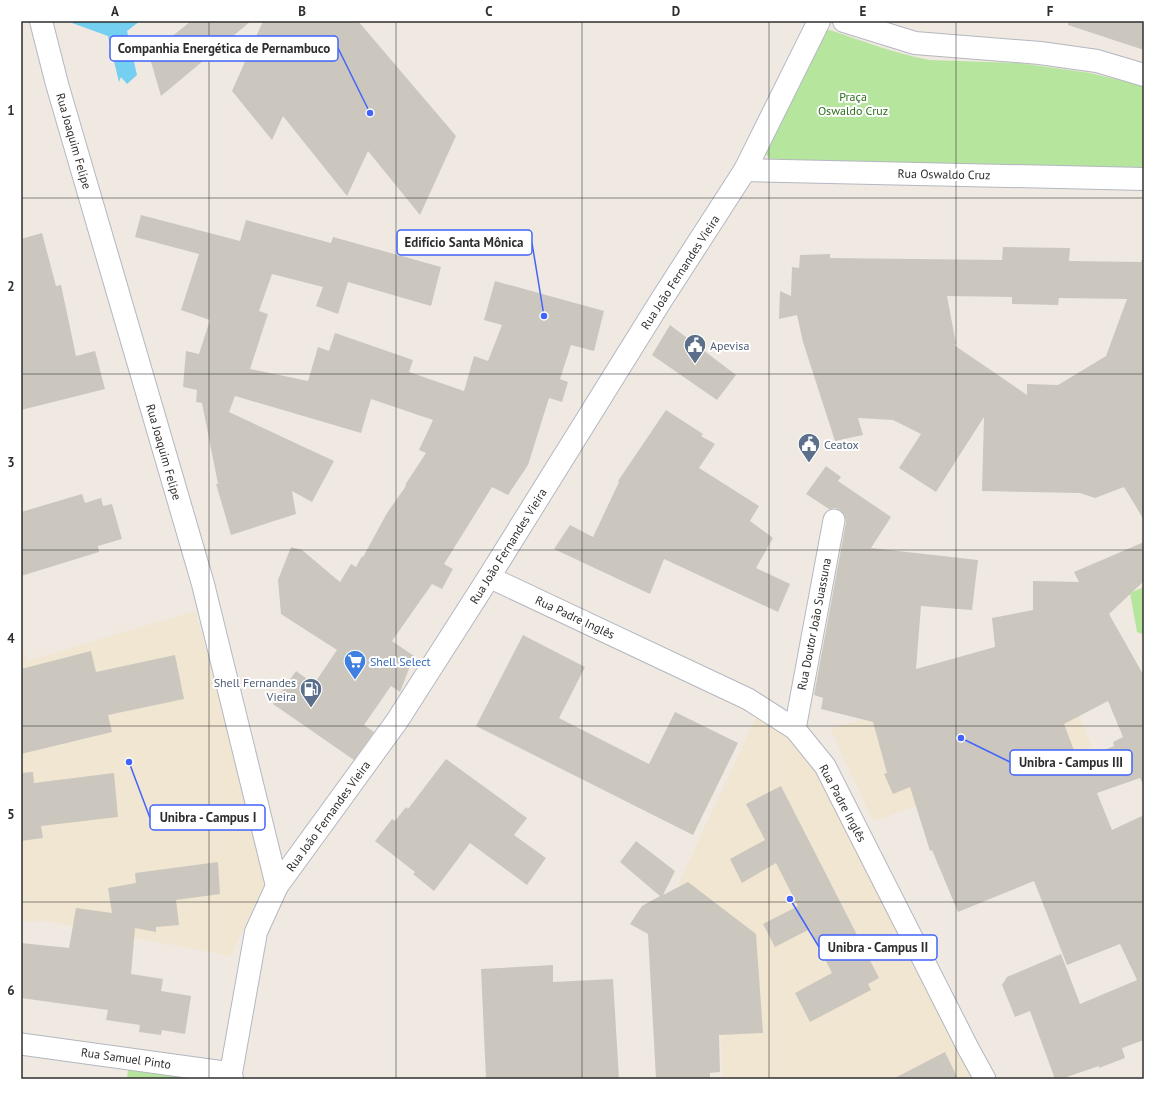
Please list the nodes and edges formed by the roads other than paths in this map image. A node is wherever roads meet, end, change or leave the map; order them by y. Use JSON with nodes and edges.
{"nodes":[{"id":1,"x":41,"y":21,"type":"edge"},
{"id":2,"x":819,"y":21,"type":"edge"},
{"id":3,"x":844,"y":21,"type":"edge"},
{"id":4,"x":1144,"y":74,"type":"edge"},
{"id":5,"x":745,"y":170,"type":"junction"},
{"id":6,"x":1144,"y":179,"type":"edge"},
{"id":7,"x":834,"y":520,"type":"dead end"},
{"id":8,"x":489,"y":577,"type":"junction"},
{"id":9,"x":795,"y":729,"type":"junction"},
{"id":10,"x":277,"y":886,"type":"junction"},
{"id":11,"x":21,"y":1044,"type":"edge"},
{"id":12,"x":231,"y":1076,"type":"edge"},
{"id":13,"x":985,"y":1079,"type":"edge"}],
"edges":[{"from":1,"to":10,"type":"street","name":"Rua Joaquim Felipe"},
{"from":2,"to":5,"type":"street","name":"Rua João Fernandes Vieira"},
{"from":3,"to":4,"type":"street"},
{"from":5,"to":6,"type":"street","name":"Rua Oswaldo Cruz"},
{"from":5,"to":8,"type":"street","name":"Rua João Fernandes Vieira"},
{"from":7,"to":9,"type":"street","name":"Rua Doutor João Suassuna"},
{"from":8,"to":9,"type":"street","name":"Rua Padre Inglês"},
{"from":8,"to":10,"type":"street","name":"Rua João Fernandes Vieira"},
{"from":9,"to":13,"type":"street","name":"Rua Padre Inglês"},
{"from":10,"to":12,"type":"street","name":"Rua João Fernandes Vieira"},
{"from":11,"to":12,"type":"street","name":"Rua Samuel Pinto"}]}
